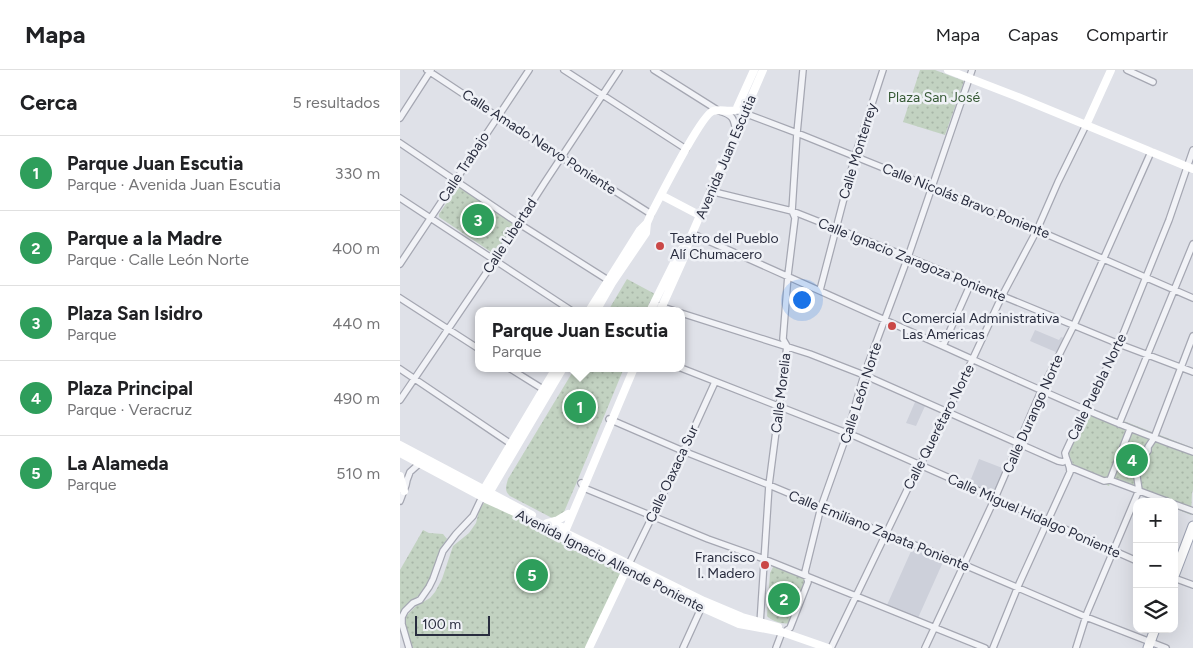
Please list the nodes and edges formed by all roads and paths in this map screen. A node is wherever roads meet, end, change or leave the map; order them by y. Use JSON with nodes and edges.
{"nodes":[{"id":1,"x":529,"y":70,"type":"edge"},
{"id":2,"x":564,"y":70,"type":"edge"},
{"id":3,"x":618,"y":70,"type":"edge"},
{"id":4,"x":654,"y":70,"type":"edge"},
{"id":5,"x":754,"y":70,"type":"edge"},
{"id":6,"x":763,"y":70,"type":"edge"},
{"id":7,"x":803,"y":70,"type":"edge"},
{"id":8,"x":883,"y":70,"type":"edge"},
{"id":9,"x":948,"y":70,"type":"edge"},
{"id":10,"x":972,"y":70,"type":"edge"},
{"id":11,"x":1111,"y":70,"type":"edge"},
{"id":12,"x":1128,"y":70,"type":"edge"},
{"id":13,"x":429,"y":71,"type":"edge"},
{"id":14,"x":969,"y":79,"type":"junction"},
{"id":15,"x":1153,"y":82,"type":"dead end"},
{"id":16,"x":601,"y":95,"type":"junction"},
{"id":17,"x":719,"y":111,"type":"junction"},
{"id":18,"x":740,"y":112,"type":"junction"},
{"id":19,"x":498,"y":117,"type":"junction"},
{"id":20,"x":400,"y":118,"type":"edge"},
{"id":21,"x":1086,"y":125,"type":"junction"},
{"id":22,"x":736,"y":132,"type":"junction"},
{"id":23,"x":797,"y":133,"type":"junction"},
{"id":24,"x":400,"y":143,"type":"edge"},
{"id":25,"x":686,"y":149,"type":"junction"},
{"id":26,"x":1193,"y":150,"type":"edge"},
{"id":27,"x":1151,"y":152,"type":"junction"},
{"id":28,"x":855,"y":156,"type":"junction"},
{"id":29,"x":561,"y":157,"type":"junction"},
{"id":30,"x":1190,"y":168,"type":"edge"},
{"id":31,"x":456,"y":181,"type":"junction"},
{"id":32,"x":931,"y":187,"type":"junction"},
{"id":33,"x":710,"y":192,"type":"junction"},
{"id":34,"x":661,"y":195,"type":"junction"},
{"id":35,"x":400,"y":198,"type":"edge"},
{"id":36,"x":792,"y":212,"type":"junction"},
{"id":37,"x":651,"y":214,"type":"junction"},
{"id":38,"x":701,"y":216,"type":"junction"},
{"id":39,"x":430,"y":218,"type":"junction"},
{"id":40,"x":518,"y":223,"type":"junction"},
{"id":41,"x":835,"y":228,"type":"junction"},
{"id":42,"x":1036,"y":230,"type":"junction"},
{"id":43,"x":692,"y":234,"type":"junction"},
{"id":44,"x":688,"y":243,"type":"junction"},
{"id":45,"x":1193,"y":244,"type":"edge"},
{"id":46,"x":908,"y":257,"type":"junction"},
{"id":47,"x":1103,"y":259,"type":"junction"},
{"id":48,"x":495,"y":260,"type":"junction"},
{"id":49,"x":400,"y":264,"type":"edge"},
{"id":50,"x":788,"y":275,"type":"junction"},
{"id":51,"x":1145,"y":277,"type":"junction"},
{"id":52,"x":610,"y":282,"type":"junction"},
{"id":53,"x":971,"y":283,"type":"junction"},
{"id":54,"x":820,"y":290,"type":"junction"},
{"id":55,"x":1174,"y":290,"type":"junction"},
{"id":56,"x":1002,"y":296,"type":"junction"},
{"id":57,"x":400,"y":298,"type":"edge"},
{"id":58,"x":1193,"y":298,"type":"edge"},
{"id":59,"x":566,"y":307,"type":"edge"},
{"id":60,"x":592,"y":307,"type":"edge"},
{"id":61,"x":598,"y":307,"type":"edge"},
{"id":62,"x":652,"y":307,"type":"edge"},
{"id":63,"x":662,"y":307,"type":"edge"},
{"id":64,"x":685,"y":314,"type":"edge"},
{"id":65,"x":885,"y":320,"type":"junction"},
{"id":66,"x":1074,"y":325,"type":"junction"},
{"id":67,"x":448,"y":329,"type":"junction"},
{"id":68,"x":1193,"y":336,"type":"edge"},
{"id":69,"x":1119,"y":344,"type":"junction"},
{"id":70,"x":475,"y":346,"type":"edge"},
{"id":71,"x":787,"y":346,"type":"junction"},
{"id":72,"x":943,"y":346,"type":"junction"},
{"id":73,"x":1147,"y":354,"type":"junction"},
{"id":74,"x":973,"y":360,"type":"junction"},
{"id":75,"x":1181,"y":368,"type":"junction"},
{"id":76,"x":400,"y":369,"type":"edge"},
{"id":77,"x":685,"y":370,"type":"edge"},
{"id":78,"x":515,"y":372,"type":"edge"},
{"id":79,"x":554,"y":372,"type":"edge"},
{"id":80,"x":560,"y":372,"type":"edge"},
{"id":81,"x":628,"y":372,"type":"edge"},
{"id":82,"x":632,"y":372,"type":"edge"},
{"id":83,"x":1193,"y":372,"type":"edge"},
{"id":84,"x":864,"y":375,"type":"junction"},
{"id":85,"x":415,"y":379,"type":"junction"},
{"id":86,"x":715,"y":382,"type":"junction"},
{"id":87,"x":546,"y":391,"type":"junction"},
{"id":88,"x":1041,"y":391,"type":"junction"},
{"id":89,"x":400,"y":400,"type":"edge"},
{"id":90,"x":779,"y":407,"type":"junction"},
{"id":91,"x":1085,"y":410,"type":"junction"},
{"id":92,"x":948,"y":412,"type":"junction"},
{"id":93,"x":611,"y":420,"type":"junction"},
{"id":94,"x":1119,"y":424,"type":"junction"},
{"id":95,"x":1130,"y":429,"type":"junction"},
{"id":96,"x":847,"y":434,"type":"junction"},
{"id":97,"x":1154,"y":438,"type":"junction"},
{"id":98,"x":1018,"y":444,"type":"junction"},
{"id":99,"x":400,"y":445,"type":"edge"},
{"id":100,"x":514,"y":445,"type":"junction"},
{"id":101,"x":683,"y":451,"type":"junction"},
{"id":102,"x":1193,"y":452,"type":"edge"},
{"id":103,"x":400,"y":453,"type":"edge"},
{"id":104,"x":1066,"y":460,"type":"junction"},
{"id":105,"x":420,"y":463,"type":"junction"},
{"id":106,"x":920,"y":466,"type":"junction"},
{"id":107,"x":1070,"y":467,"type":"junction"},
{"id":108,"x":400,"y":476,"type":"edge"},
{"id":109,"x":1110,"y":480,"type":"junction"},
{"id":110,"x":495,"y":485,"type":"junction"},
{"id":111,"x":582,"y":485,"type":"junction"},
{"id":112,"x":769,"y":485,"type":"junction"},
{"id":113,"x":1139,"y":490,"type":"junction"},
{"id":114,"x":404,"y":492,"type":"junction"},
{"id":115,"x":486,"y":494,"type":"junction"},
{"id":116,"x":499,"y":497,"type":"junction"},
{"id":117,"x":995,"y":498,"type":"junction"},
{"id":118,"x":1159,"y":498,"type":"edge"},
{"id":119,"x":400,"y":501,"type":"edge"},
{"id":120,"x":1178,"y":505,"type":"edge"},
{"id":121,"x":821,"y":507,"type":"junction"},
{"id":122,"x":1193,"y":511,"type":"edge"},
{"id":123,"x":568,"y":514,"type":"junction"},
{"id":124,"x":652,"y":516,"type":"junction"},
{"id":125,"x":1046,"y":522,"type":"junction"},
{"id":126,"x":547,"y":523,"type":"junction"},
{"id":127,"x":1193,"y":528,"type":"edge"},
{"id":128,"x":562,"y":532,"type":"junction"},
{"id":129,"x":886,"y":534,"type":"junction"},
{"id":130,"x":1113,"y":550,"type":"junction"},
{"id":131,"x":764,"y":559,"type":"junction"},
{"id":132,"x":1133,"y":559,"type":"edge"},
{"id":133,"x":964,"y":565,"type":"junction"},
{"id":134,"x":628,"y":567,"type":"junction"},
{"id":135,"x":1178,"y":567,"type":"edge"},
{"id":136,"x":806,"y":577,"type":"junction"},
{"id":137,"x":1178,"y":579,"type":"edge"},
{"id":138,"x":1193,"y":585,"type":"edge"},
{"id":139,"x":1018,"y":587,"type":"junction"},
{"id":140,"x":856,"y":596,"type":"junction"},
{"id":141,"x":703,"y":604,"type":"junction"},
{"id":142,"x":1086,"y":617,"type":"junction"},
{"id":143,"x":760,"y":625,"type":"junction"},
{"id":144,"x":935,"y":628,"type":"junction"},
{"id":145,"x":785,"y":631,"type":"junction"},
{"id":146,"x":1154,"y":633,"type":"edge"},
{"id":147,"x":1149,"y":645,"type":"edge"},
{"id":148,"x":409,"y":648,"type":"edge"},
{"id":149,"x":589,"y":648,"type":"edge"},
{"id":150,"x":683,"y":648,"type":"edge"},
{"id":151,"x":776,"y":648,"type":"edge"},
{"id":152,"x":829,"y":648,"type":"edge"},
{"id":153,"x":925,"y":648,"type":"edge"},
{"id":154,"x":985,"y":648,"type":"edge"},
{"id":155,"x":993,"y":648,"type":"edge"},
{"id":156,"x":1076,"y":648,"type":"edge"},
{"id":157,"x":1166,"y":648,"type":"edge"}],
"edges":[{"from":1,"to":19,"type":"street","name":"Calle Trabajo"},
{"from":2,"to":16,"type":"street"},
{"from":3,"to":16,"type":"street","name":"Calle Libertad"},
{"from":4,"to":17,"type":"street"},
{"from":5,"to":18,"type":"main road","name":"Avenida Juan Escutia"},
{"from":6,"to":18,"type":"main road","name":"Avenida Juan Escutia"},
{"from":7,"to":23,"type":"street","name":"Calle Morelia"},
{"from":8,"to":28,"type":"street","name":"Calle Monterrey"},
{"from":9,"to":14,"type":"main road"},
{"from":10,"to":14,"type":"street","name":"Calle León Norte"},
{"from":11,"to":21,"type":"main road","name":"Calle Querétaro Norte"},
{"from":12,"to":15,"type":"street"},
{"from":13,"to":19,"type":"street","name":"Calle Amado Nervo Poniente"},
{"from":13,"to":20,"type":"street"},
{"from":14,"to":21,"type":"main road"},
{"from":14,"to":32,"type":"street","name":"Calle León Norte"},
{"from":16,"to":25,"type":"street"},
{"from":16,"to":29,"type":"street","name":"Calle Libertad"},
{"from":17,"to":18,"type":"main road","name":"Avenida Juan Escutia"},
{"from":17,"to":22,"type":"street"},
{"from":17,"to":25,"type":"main road","name":"Avenida Juan Escutia"},
{"from":18,"to":22,"type":"main road","name":"Avenida Juan Escutia"},
{"from":18,"to":23,"type":"street","name":"Calle Nicolás Bravo Poniente"},
{"from":19,"to":29,"type":"street","name":"Calle Amado Nervo Poniente"},
{"from":19,"to":31,"type":"street","name":"Calle Trabajo"},
{"from":21,"to":27,"type":"main road"},
{"from":21,"to":42,"type":"street","name":"Calle Querétaro Norte"},
{"from":22,"to":33,"type":"main road","name":"Avenida Juan Escutia"},
{"from":23,"to":28,"type":"street","name":"Calle Nicolás Bravo Poniente"},
{"from":23,"to":36,"type":"street","name":"Calle Morelia"},
{"from":24,"to":31,"type":"street"},
{"from":25,"to":34,"type":"main road","name":"Avenida Juan Escutia"},
{"from":26,"to":30,"type":"street","name":"Calle Puebla Norte"},
{"from":27,"to":30,"type":"main road"},
{"from":27,"to":47,"type":"street","name":"Calle Durango Norte"},
{"from":28,"to":32,"type":"street","name":"Calle Nicolás Bravo Poniente"},
{"from":28,"to":41,"type":"street","name":"Calle Monterrey"},
{"from":29,"to":37,"type":"street","name":"Calle Amado Nervo Poniente"},
{"from":29,"to":40,"type":"street","name":"Calle Libertad"},
{"from":30,"to":51,"type":"street","name":"Calle Puebla Norte"},
{"from":31,"to":39,"type":"street","name":"Calle Trabajo"},
{"from":31,"to":40,"type":"street"},
{"from":32,"to":42,"type":"street","name":"Calle Nicolás Bravo Poniente"},
{"from":32,"to":46,"type":"street","name":"Calle León Norte"},
{"from":33,"to":36,"type":"street","name":"Calle Ignacio Zaragoza Poniente"},
{"from":33,"to":38,"type":"main road","name":"Avenida Juan Escutia"},
{"from":34,"to":37,"type":"main road","name":"Avenida Juan Escutia"},
{"from":34,"to":38,"type":"main road"},
{"from":35,"to":39,"type":"street"},
{"from":36,"to":41,"type":"street","name":"Calle Ignacio Zaragoza Poniente"},
{"from":36,"to":50,"type":"street","name":"Calle Morelia"},
{"from":37,"to":52,"type":"main road","name":"Avenida Juan Escutia"},
{"from":38,"to":43,"type":"main road","name":"Avenida Juan Escutia"},
{"from":39,"to":48,"type":"street"},
{"from":39,"to":49,"type":"street","name":"Calle Trabajo"},
{"from":40,"to":48,"type":"street","name":"Calle Libertad"},
{"from":40,"to":52,"type":"street"},
{"from":41,"to":46,"type":"street","name":"Calle Ignacio Zaragoza Poniente"},
{"from":41,"to":54,"type":"street","name":"Calle Monterrey"},
{"from":42,"to":47,"type":"street","name":"Calle Nicolás Bravo Poniente"},
{"from":42,"to":56,"type":"street","name":"Calle Querétaro Norte"},
{"from":43,"to":44,"type":"main road","name":"Avenida Juan Escutia"},
{"from":43,"to":50,"type":"street"},
{"from":44,"to":62,"type":"main road","name":"Avenida Juan Escutia"},
{"from":44,"to":63,"type":"main road","name":"Avenida Juan Escutia"},
{"from":45,"to":55,"type":"street"},
{"from":46,"to":53,"type":"street","name":"Calle Ignacio Zaragoza Poniente"},
{"from":46,"to":65,"type":"street","name":"Calle León Norte"},
{"from":47,"to":51,"type":"street","name":"Calle Nicolás Bravo Poniente"},
{"from":47,"to":66,"type":"street","name":"Calle Durango Norte"},
{"from":48,"to":59,"type":"street"},
{"from":48,"to":67,"type":"street","name":"Calle Libertad"},
{"from":50,"to":54,"type":"street"},
{"from":50,"to":71,"type":"street","name":"Calle Morelia"},
{"from":51,"to":55,"type":"street","name":"Calle Nicolás Bravo Poniente"},
{"from":51,"to":69,"type":"street","name":"Calle Puebla Norte"},
{"from":52,"to":60,"type":"main road","name":"Avenida Juan Escutia"},
{"from":52,"to":61,"type":"main road","name":"Avenida Juan Escutia"},
{"from":53,"to":56,"type":"street","name":"Calle Ignacio Zaragoza Poniente"},
{"from":53,"to":72,"type":"street"},
{"from":54,"to":65,"type":"street"},
{"from":55,"to":58,"type":"street","name":"Calle Nicolás Bravo Poniente"},
{"from":55,"to":73,"type":"street"},
{"from":56,"to":66,"type":"street","name":"Calle Ignacio Zaragoza Poniente"},
{"from":56,"to":74,"type":"street","name":"Calle Querétaro Norte"},
{"from":57,"to":67,"type":"street"},
{"from":64,"to":71,"type":"street"},
{"from":65,"to":72,"type":"street"},
{"from":65,"to":84,"type":"street","name":"Calle León Norte"},
{"from":66,"to":69,"type":"street","name":"Calle Ignacio Zaragoza Poniente"},
{"from":66,"to":88,"type":"street","name":"Calle Durango Norte"},
{"from":67,"to":70,"type":"street"},
{"from":67,"to":85,"type":"street","name":"Calle Libertad"},
{"from":68,"to":75,"type":"street"},
{"from":69,"to":73,"type":"street","name":"Calle Ignacio Zaragoza Poniente"},
{"from":69,"to":91,"type":"street","name":"Calle Puebla Norte"},
{"from":71,"to":84,"type":"street"},
{"from":71,"to":90,"type":"street","name":"Calle Morelia"},
{"from":72,"to":74,"type":"street"},
{"from":73,"to":75,"type":"street","name":"Calle Ignacio Zaragoza Poniente"},
{"from":73,"to":94,"type":"street"},
{"from":74,"to":88,"type":"street"},
{"from":74,"to":92,"type":"street","name":"Calle Querétaro Norte"},
{"from":75,"to":83,"type":"street","name":"Calle Ignacio Zaragoza Poniente"},
{"from":75,"to":97,"type":"street"},
{"from":76,"to":85,"type":"street"},
{"from":77,"to":86,"type":"street","name":"Calle Miguel Hidalgo Poniente"},
{"from":78,"to":87,"type":"street"},
{"from":79,"to":87,"type":"main road"},
{"from":80,"to":87,"type":"main road"},
{"from":81,"to":93,"type":"main road"},
{"from":82,"to":93,"type":"main road"},
{"from":84,"to":92,"type":"street"},
{"from":84,"to":96,"type":"street","name":"Calle León Norte"},
{"from":85,"to":89,"type":"street","name":"Calle Libertad"},
{"from":85,"to":100,"type":"street"},
{"from":86,"to":90,"type":"street","name":"Calle Miguel Hidalgo Poniente"},
{"from":86,"to":101,"type":"street","name":"Calle Oaxaca Sur"},
{"from":87,"to":100,"type":"main road"},
{"from":88,"to":91,"type":"street"},
{"from":88,"to":98,"type":"street","name":"Calle Durango Norte"},
{"from":90,"to":96,"type":"street","name":"Calle Miguel Hidalgo Poniente"},
{"from":90,"to":112,"type":"street","name":"Calle Morelia"},
{"from":91,"to":94,"type":"street"},
{"from":91,"to":104,"type":"street","name":"Calle Puebla Norte"},
{"from":92,"to":98,"type":"street"},
{"from":92,"to":106,"type":"street","name":"Calle Querétaro Norte"},
{"from":93,"to":101,"type":"street","name":"Calle Emiliano Zapata Poniente"},
{"from":93,"to":111,"type":"main road"},
{"from":94,"to":95,"type":"street"},
{"from":95,"to":97,"type":"street"},
{"from":95,"to":109,"type":"street"},
{"from":96,"to":106,"type":"street","name":"Calle Miguel Hidalgo Poniente"},
{"from":96,"to":121,"type":"street","name":"Calle León Norte"},
{"from":97,"to":102,"type":"street"},
{"from":97,"to":113,"type":"street"},
{"from":98,"to":104,"type":"street"},
{"from":98,"to":117,"type":"street","name":"Calle Durango Norte"},
{"from":99,"to":115,"type":"main road","name":"Avenida Ignacio Allende Poniente"},
{"from":100,"to":110,"type":"main road"},
{"from":100,"to":115,"type":"main road"},
{"from":101,"to":112,"type":"street","name":"Calle Emiliano Zapata Poniente"},
{"from":101,"to":124,"type":"street","name":"Calle Oaxaca Sur"},
{"from":103,"to":105,"type":"main road","name":"Avenida Ignacio Allende Poniente"},
{"from":104,"to":107,"type":"street"},
{"from":105,"to":114,"type":"street"},
{"from":105,"to":115,"type":"main road","name":"Avenida Ignacio Allende Poniente"},
{"from":106,"to":117,"type":"street","name":"Calle Miguel Hidalgo Poniente"},
{"from":106,"to":129,"type":"street","name":"Calle Querétaro Norte"},
{"from":107,"to":109,"type":"street"},
{"from":107,"to":125,"type":"street"},
{"from":108,"to":114,"type":"main road"},
{"from":109,"to":113,"type":"street"},
{"from":110,"to":115,"type":"main road"},
{"from":110,"to":116,"type":"main road"},
{"from":111,"to":123,"type":"main road"},
{"from":111,"to":124,"type":"street"},
{"from":111,"to":128,"type":"main road"},
{"from":112,"to":121,"type":"street","name":"Calle Emiliano Zapata Poniente"},
{"from":112,"to":131,"type":"street","name":"Calle Morelia"},
{"from":113,"to":118,"type":"street"},
{"from":113,"to":130,"type":"street"},
{"from":114,"to":119,"type":"street"},
{"from":115,"to":116,"type":"main road","name":"Avenida Ignacio Allende Poniente"},
{"from":115,"to":128,"type":"main road","name":"Avenida Ignacio Allende Poniente"},
{"from":115,"to":148,"type":"street"},
{"from":116,"to":126,"type":"main road","name":"Avenida Ignacio Allende Poniente"},
{"from":117,"to":125,"type":"street","name":"Calle Miguel Hidalgo Poniente"},
{"from":117,"to":133,"type":"street","name":"Calle Durango Norte"},
{"from":120,"to":122,"type":"street"},
{"from":121,"to":129,"type":"street","name":"Calle Emiliano Zapata Poniente"},
{"from":121,"to":136,"type":"street","name":"Calle León Norte"},
{"from":123,"to":126,"type":"main road"},
{"from":123,"to":128,"type":"main road"},
{"from":124,"to":131,"type":"street"},
{"from":124,"to":134,"type":"street","name":"Calle Oaxaca Sur"},
{"from":125,"to":130,"type":"street","name":"Calle Miguel Hidalgo Poniente"},
{"from":125,"to":139,"type":"street"},
{"from":126,"to":128,"type":"main road","name":"Avenida Ignacio Allende Poniente"},
{"from":127,"to":135,"type":"main road"},
{"from":128,"to":134,"type":"main road","name":"Avenida Ignacio Allende Poniente"},
{"from":129,"to":133,"type":"street","name":"Calle Emiliano Zapata Poniente"},
{"from":129,"to":140,"type":"street","name":"Calle Querétaro Norte"},
{"from":130,"to":132,"type":"street","name":"Calle Miguel Hidalgo Poniente"},
{"from":130,"to":142,"type":"street"},
{"from":131,"to":136,"type":"street"},
{"from":131,"to":143,"type":"street","name":"Calle Morelia"},
{"from":133,"to":139,"type":"street","name":"Calle Emiliano Zapata Poniente"},
{"from":133,"to":144,"type":"street","name":"Calle Durango Norte"},
{"from":134,"to":141,"type":"main road","name":"Avenida Ignacio Allende Poniente"},
{"from":134,"to":149,"type":"main road","name":"Calle Oaxaca Sur"},
{"from":136,"to":140,"type":"street"},
{"from":136,"to":145,"type":"street","name":"Calle León Norte"},
{"from":137,"to":138,"type":"street"},
{"from":139,"to":142,"type":"street","name":"Calle Emiliano Zapata Poniente"},
{"from":139,"to":155,"type":"street"},
{"from":140,"to":144,"type":"street"},
{"from":140,"to":152,"type":"street","name":"Calle Querétaro Norte"},
{"from":141,"to":143,"type":"main road","name":"Avenida Ignacio Allende Poniente"},
{"from":141,"to":150,"type":"street"},
{"from":142,"to":147,"type":"street","name":"Calle Emiliano Zapata Poniente"},
{"from":142,"to":156,"type":"street"},
{"from":143,"to":145,"type":"main road","name":"Avenida Ignacio Allende Poniente"},
{"from":144,"to":153,"type":"street","name":"Calle Durango Norte"},
{"from":144,"to":154,"type":"street"},
{"from":145,"to":151,"type":"street","name":"Calle León Norte"},
{"from":145,"to":152,"type":"main road","name":"Avenida Ignacio Allende Poniente"},
{"from":146,"to":147,"type":"main road"},
{"from":147,"to":157,"type":"street","name":"Calle Emiliano Zapata Poniente"}]}
